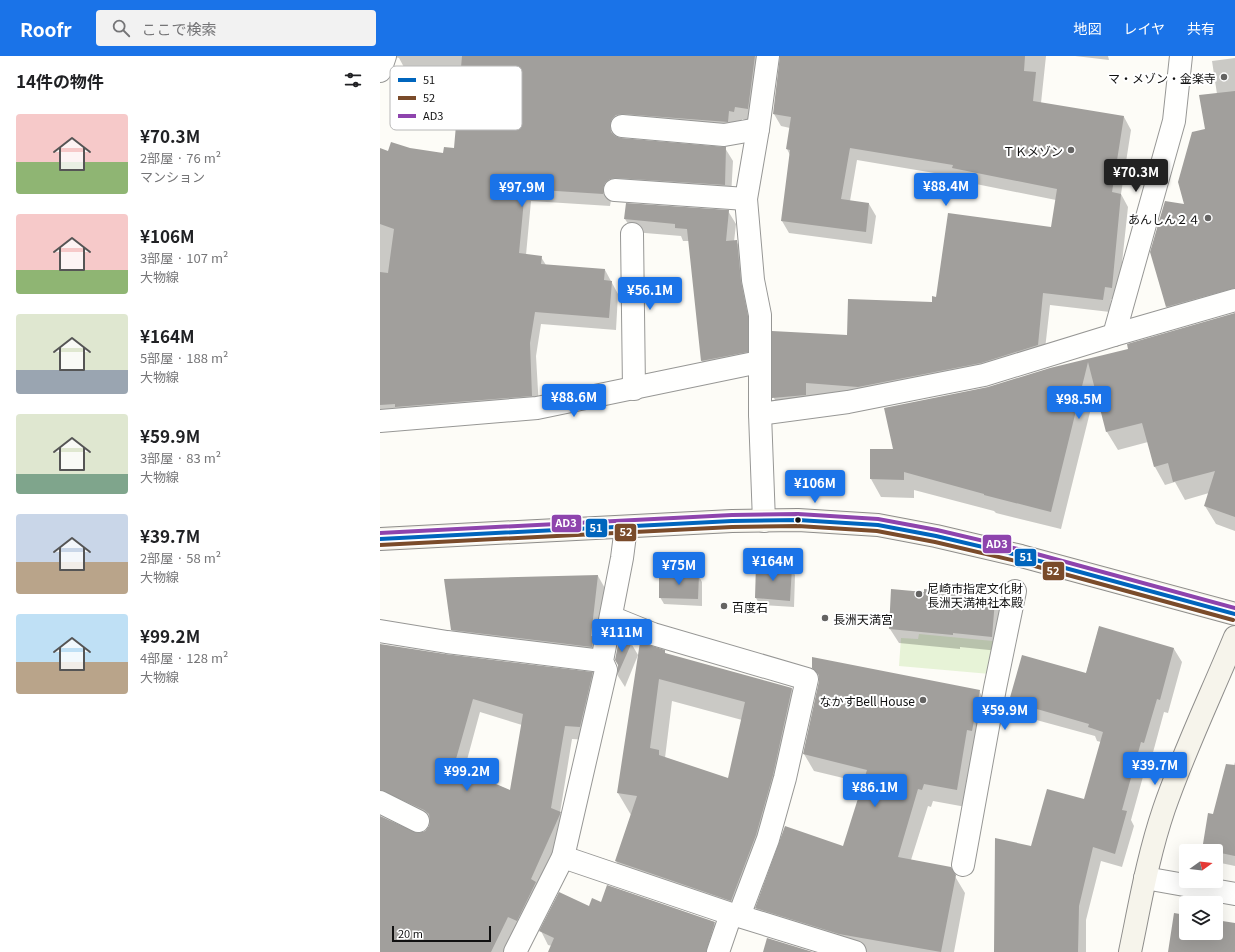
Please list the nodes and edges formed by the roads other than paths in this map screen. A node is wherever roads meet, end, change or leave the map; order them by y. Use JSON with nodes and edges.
{"nodes":[{"id":1,"x":385,"y":56,"type":"edge"},
{"id":2,"x":768,"y":56,"type":"edge"},
{"id":3,"x":1181,"y":56,"type":"edge"},
{"id":4,"x":380,"y":71,"type":"edge"},
{"id":5,"x":622,"y":126,"type":"dead end"},
{"id":6,"x":758,"y":129,"type":"junction"},
{"id":7,"x":615,"y":190,"type":"dead end"},
{"id":8,"x":746,"y":199,"type":"junction"},
{"id":9,"x":632,"y":234,"type":"dead end"},
{"id":10,"x":1235,"y":300,"type":"edge"},
{"id":11,"x":1114,"y":335,"type":"junction"},
{"id":12,"x":759,"y":362,"type":"junction"},
{"id":13,"x":634,"y":389,"type":"junction"},
{"id":14,"x":760,"y":414,"type":"junction"},
{"id":15,"x":380,"y":421,"type":"edge"},
{"id":16,"x":764,"y":521,"type":"junction"},
{"id":17,"x":626,"y":527,"type":"junction"},
{"id":18,"x":380,"y":539,"type":"edge"},
{"id":19,"x":1015,"y":591,"type":"dead end"},
{"id":20,"x":1235,"y":614,"type":"edge"},
{"id":21,"x":611,"y":617,"type":"junction"},
{"id":22,"x":380,"y":631,"type":"edge"},
{"id":23,"x":1235,"y":637,"type":"edge"},
{"id":24,"x":602,"y":661,"type":"junction"},
{"id":25,"x":380,"y":802,"type":"edge"},
{"id":26,"x":418,"y":820,"type":"dead end"},
{"id":27,"x":564,"y":857,"type":"junction"},
{"id":28,"x":963,"y":865,"type":"dead end"},
{"id":29,"x":1145,"y":878,"type":"junction"},
{"id":30,"x":1235,"y":894,"type":"edge"},
{"id":31,"x":735,"y":915,"type":"junction"},
{"id":32,"x":515,"y":952,"type":"edge"},
{"id":33,"x":718,"y":952,"type":"edge"},
{"id":34,"x":855,"y":952,"type":"edge"},
{"id":35,"x":1130,"y":952,"type":"edge"}],
"edges":[{"from":1,"to":4,"type":"street"},
{"from":2,"to":6,"type":"street"},
{"from":3,"to":11,"type":"street"},
{"from":5,"to":6,"type":"street"},
{"from":6,"to":8,"type":"street"},
{"from":7,"to":8,"type":"street"},
{"from":8,"to":12,"type":"street"},
{"from":9,"to":13,"type":"street"},
{"from":10,"to":11,"type":"street"},
{"from":11,"to":14,"type":"street"},
{"from":12,"to":13,"type":"street"},
{"from":12,"to":14,"type":"street"},
{"from":13,"to":15,"type":"street"},
{"from":14,"to":16,"type":"street"},
{"from":16,"to":17,"type":"street"},
{"from":16,"to":20,"type":"street"},
{"from":17,"to":18,"type":"street"},
{"from":17,"to":21,"type":"street"},
{"from":19,"to":28,"type":"street"},
{"from":21,"to":24,"type":"street"},
{"from":21,"to":31,"type":"street"},
{"from":22,"to":24,"type":"street"},
{"from":23,"to":29,"type":"street"},
{"from":24,"to":27,"type":"street"},
{"from":25,"to":26,"type":"street"},
{"from":27,"to":31,"type":"street"},
{"from":27,"to":32,"type":"street"},
{"from":29,"to":30,"type":"street"},
{"from":29,"to":35,"type":"street"},
{"from":31,"to":33,"type":"street"},
{"from":31,"to":34,"type":"street"}]}
